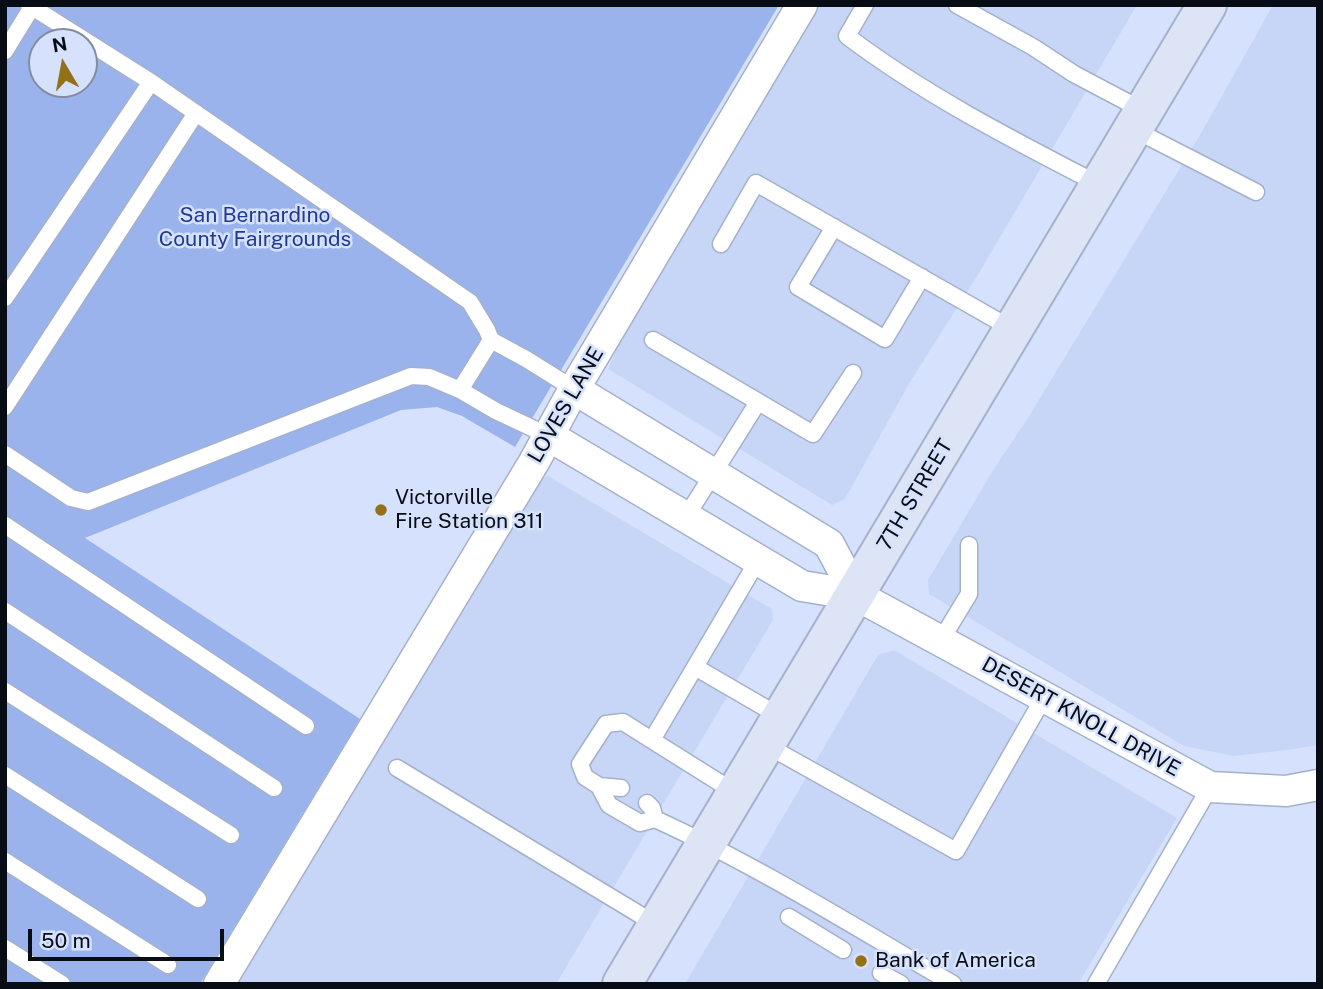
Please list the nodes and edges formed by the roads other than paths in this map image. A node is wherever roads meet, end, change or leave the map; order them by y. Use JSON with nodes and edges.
{"nodes":[{"id":1,"x":802,"y":5,"type":"edge"},
{"id":2,"x":957,"y":5,"type":"edge"},
{"id":3,"x":1207,"y":5,"type":"edge"},
{"id":4,"x":30,"y":6,"type":"edge"},
{"id":5,"x":863,"y":6,"type":"edge"},
{"id":6,"x":5,"y":51,"type":"edge"},
{"id":7,"x":151,"y":82,"type":"junction"},
{"id":8,"x":196,"y":113,"type":"junction"},
{"id":9,"x":1139,"y":120,"type":"junction"},
{"id":10,"x":1100,"y":185,"type":"junction"},
{"id":11,"x":1256,"y":192,"type":"dead end"},
{"id":12,"x":834,"y":227,"type":"junction"},
{"id":13,"x":721,"y":244,"type":"dead end"},
{"id":14,"x":922,"y":277,"type":"junction"},
{"id":15,"x":5,"y":298,"type":"edge"},
{"id":16,"x":1012,"y":329,"type":"junction"},
{"id":17,"x":491,"y":340,"type":"junction"},
{"id":18,"x":653,"y":340,"type":"dead end"},
{"id":19,"x":853,"y":373,"type":"dead end"},
{"id":20,"x":574,"y":389,"type":"junction"},
{"id":21,"x":460,"y":390,"type":"junction"},
{"id":22,"x":758,"y":402,"type":"junction"},
{"id":23,"x":5,"y":407,"type":"edge"},
{"id":24,"x":549,"y":436,"type":"junction"},
{"id":25,"x":5,"y":454,"type":"edge"},
{"id":26,"x":714,"y":474,"type":"junction"},
{"id":27,"x":685,"y":517,"type":"junction"},
{"id":28,"x":5,"y":525,"type":"edge"},
{"id":29,"x":968,"y":545,"type":"dead end"},
{"id":30,"x":758,"y":560,"type":"junction"},
{"id":31,"x":856,"y":595,"type":"junction"},
{"id":32,"x":5,"y":611,"type":"edge"},
{"id":33,"x":941,"y":640,"type":"junction"},
{"id":34,"x":695,"y":667,"type":"junction"},
{"id":35,"x":5,"y":691,"type":"edge"},
{"id":36,"x":1044,"y":697,"type":"junction"},
{"id":37,"x":306,"y":726,"type":"dead end"},
{"id":38,"x":774,"y":731,"type":"junction"},
{"id":39,"x":652,"y":740,"type":"junction"},
{"id":40,"x":397,"y":768,"type":"dead end"},
{"id":41,"x":5,"y":775,"type":"edge"},
{"id":42,"x":1318,"y":785,"type":"edge"},
{"id":43,"x":599,"y":786,"type":"junction"},
{"id":44,"x":1210,"y":787,"type":"junction"},
{"id":45,"x":274,"y":788,"type":"dead end"},
{"id":46,"x":621,"y":788,"type":"dead end"},
{"id":47,"x":736,"y":793,"type":"junction"},
{"id":48,"x":647,"y":803,"type":"dead end"},
{"id":49,"x":655,"y":819,"type":"junction"},
{"id":50,"x":231,"y":835,"type":"dead end"},
{"id":51,"x":706,"y":844,"type":"junction"},
{"id":52,"x":5,"y":861,"type":"edge"},
{"id":53,"x":198,"y":899,"type":"dead end"},
{"id":54,"x":789,"y":917,"type":"dead end"},
{"id":55,"x":657,"y":925,"type":"junction"},
{"id":56,"x":5,"y":948,"type":"edge"},
{"id":57,"x":843,"y":950,"type":"dead end"},
{"id":58,"x":168,"y":965,"type":"dead end"},
{"id":59,"x":881,"y":973,"type":"dead end"},
{"id":60,"x":62,"y":984,"type":"edge"},
{"id":61,"x":219,"y":984,"type":"edge"},
{"id":62,"x":622,"y":984,"type":"edge"},
{"id":63,"x":901,"y":984,"type":"edge"},
{"id":64,"x":953,"y":984,"type":"edge"},
{"id":65,"x":1096,"y":984,"type":"edge"}],
"edges":[{"from":1,"to":20,"type":"street","name":"LOVES LANE"},
{"from":2,"to":9,"type":"lane"},
{"from":3,"to":9,"type":"main road","name":"7TH STREET"},
{"from":4,"to":6,"type":"lane"},
{"from":4,"to":7,"type":"lane"},
{"from":5,"to":10,"type":"lane"},
{"from":7,"to":8,"type":"lane"},
{"from":7,"to":15,"type":"lane"},
{"from":8,"to":17,"type":"lane"},
{"from":8,"to":23,"type":"lane"},
{"from":9,"to":10,"type":"main road","name":"7TH STREET"},
{"from":9,"to":11,"type":"lane"},
{"from":10,"to":16,"type":"main road","name":"7TH STREET"},
{"from":12,"to":13,"type":"lane"},
{"from":12,"to":14,"type":"lane"},
{"from":12,"to":14,"type":"lane"},
{"from":14,"to":16,"type":"lane"},
{"from":16,"to":31,"type":"main road","name":"7TH STREET"},
{"from":17,"to":20,"type":"lane"},
{"from":17,"to":21,"type":"lane"},
{"from":18,"to":22,"type":"lane"},
{"from":19,"to":22,"type":"lane"},
{"from":20,"to":24,"type":"street","name":"LOVES LANE"},
{"from":20,"to":26,"type":"street"},
{"from":21,"to":24,"type":"lane"},
{"from":21,"to":25,"type":"lane"},
{"from":22,"to":26,"type":"lane"},
{"from":24,"to":27,"type":"street","name":"DESERT KNOLL DRIVE"},
{"from":24,"to":61,"type":"street","name":"LOVES LANE"},
{"from":26,"to":27,"type":"lane"},
{"from":26,"to":31,"type":"street"},
{"from":27,"to":30,"type":"street","name":"DESERT KNOLL DRIVE"},
{"from":28,"to":37,"type":"lane"},
{"from":29,"to":33,"type":"lane"},
{"from":30,"to":31,"type":"street","name":"DESERT KNOLL DRIVE"},
{"from":30,"to":34,"type":"lane"},
{"from":31,"to":33,"type":"street","name":"DESERT KNOLL DRIVE"},
{"from":31,"to":38,"type":"main road","name":"7TH STREET"},
{"from":32,"to":45,"type":"lane"},
{"from":33,"to":36,"type":"street","name":"DESERT KNOLL DRIVE"},
{"from":34,"to":38,"type":"lane"},
{"from":34,"to":39,"type":"lane"},
{"from":35,"to":50,"type":"lane"},
{"from":36,"to":38,"type":"lane"},
{"from":36,"to":44,"type":"street","name":"DESERT KNOLL DRIVE"},
{"from":38,"to":47,"type":"main road","name":"7TH STREET"},
{"from":39,"to":43,"type":"lane"},
{"from":39,"to":47,"type":"lane"},
{"from":40,"to":55,"type":"lane"},
{"from":41,"to":53,"type":"lane"},
{"from":42,"to":44,"type":"street","name":"DESERT KNOLL DRIVE"},
{"from":43,"to":46,"type":"lane"},
{"from":43,"to":49,"type":"lane"},
{"from":44,"to":65,"type":"lane"},
{"from":47,"to":51,"type":"main road","name":"7TH STREET"},
{"from":48,"to":49,"type":"lane"},
{"from":49,"to":51,"type":"lane"},
{"from":51,"to":55,"type":"main road","name":"7TH STREET"},
{"from":51,"to":64,"type":"lane"},
{"from":52,"to":58,"type":"lane"},
{"from":54,"to":57,"type":"lane"},
{"from":55,"to":62,"type":"main road","name":"7TH STREET"},
{"from":56,"to":60,"type":"lane"},
{"from":59,"to":63,"type":"lane"}]}
